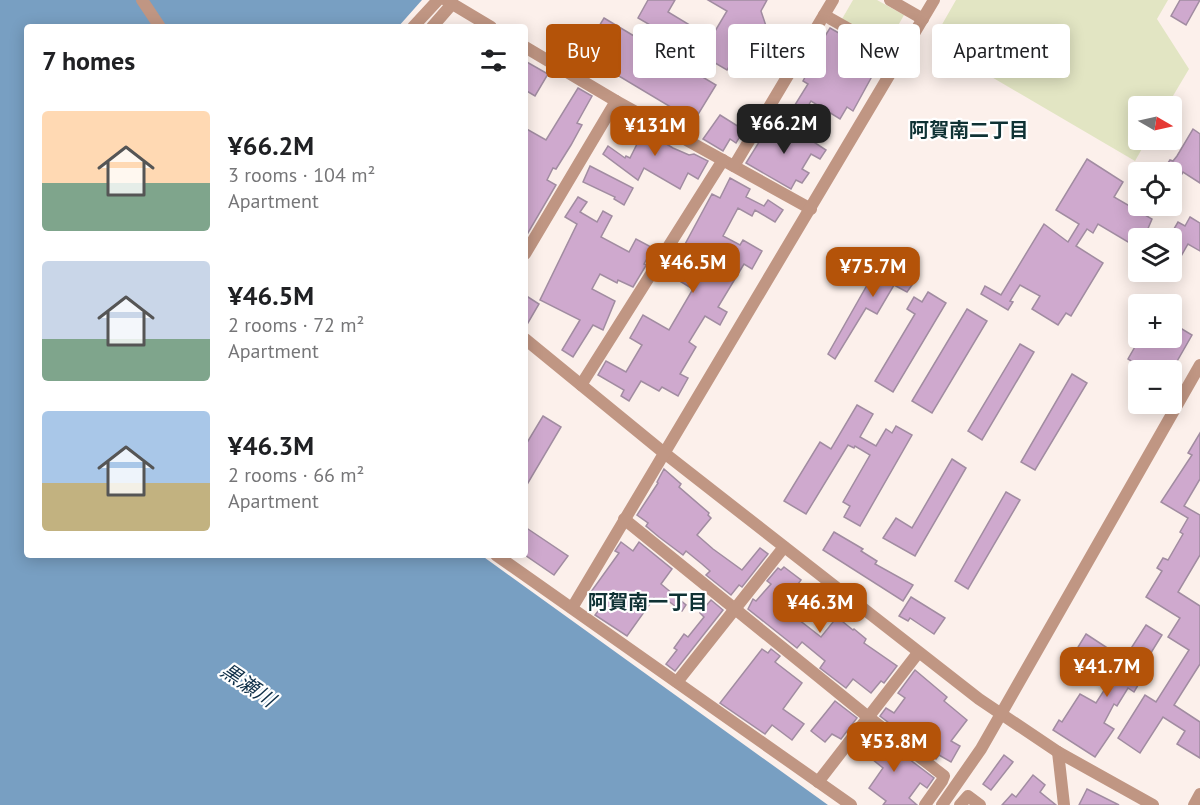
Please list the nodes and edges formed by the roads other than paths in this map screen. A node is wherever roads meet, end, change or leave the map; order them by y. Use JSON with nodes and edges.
{"nodes":[{"id":1,"x":142,"y":0,"type":"edge"},
{"id":2,"x":438,"y":0,"type":"edge"},
{"id":3,"x":833,"y":0,"type":"edge"},
{"id":4,"x":890,"y":0,"type":"edge"},
{"id":5,"x":934,"y":0,"type":"edge"},
{"id":6,"x":449,"y":2,"type":"edge"},
{"id":7,"x":824,"y":15,"type":"junction"},
{"id":8,"x":923,"y":19,"type":"junction"},
{"id":9,"x":158,"y":24,"type":"edge"},
{"id":10,"x":415,"y":24,"type":"edge"},
{"id":11,"x":434,"y":24,"type":"edge"},
{"id":12,"x":486,"y":24,"type":"edge"},
{"id":13,"x":840,"y":24,"type":"edge"},
{"id":14,"x":920,"y":24,"type":"edge"},
{"id":15,"x":528,"y":49,"type":"edge"},
{"id":16,"x":888,"y":78,"type":"edge"},
{"id":17,"x":616,"y":101,"type":"junction"},
{"id":18,"x":723,"y":160,"type":"junction"},
{"id":19,"x":734,"y":166,"type":"junction"},
{"id":20,"x":812,"y":209,"type":"junction"},
{"id":21,"x":528,"y":249,"type":"edge"},
{"id":22,"x":528,"y":341,"type":"edge"},
{"id":23,"x":1200,"y":365,"type":"edge"},
{"id":24,"x":581,"y":385,"type":"junction"},
{"id":25,"x":663,"y":452,"type":"junction"},
{"id":26,"x":624,"y":519,"type":"junction"},
{"id":27,"x":784,"y":547,"type":"junction"},
{"id":28,"x":500,"y":558,"type":"edge"},
{"id":29,"x":572,"y":608,"type":"junction"},
{"id":30,"x":735,"y":609,"type":"junction"},
{"id":31,"x":918,"y":653,"type":"junction"},
{"id":32,"x":677,"y":682,"type":"junction"},
{"id":33,"x":1001,"y":714,"type":"junction"},
{"id":34,"x":867,"y":716,"type":"junction"},
{"id":35,"x":1058,"y":752,"type":"junction"},
{"id":36,"x":818,"y":782,"type":"junction"},
{"id":37,"x":1200,"y":794,"type":"edge"},
{"id":38,"x":851,"y":805,"type":"edge"},
{"id":39,"x":925,"y":805,"type":"edge"},
{"id":40,"x":942,"y":805,"type":"edge"},
{"id":41,"x":960,"y":805,"type":"edge"},
{"id":42,"x":980,"y":805,"type":"edge"},
{"id":43,"x":1064,"y":805,"type":"edge"},
{"id":44,"x":1153,"y":805,"type":"edge"},
{"id":45,"x":1194,"y":805,"type":"edge"}],
"edges":[{"from":1,"to":9,"type":"street"},
{"from":2,"to":10,"type":"street"},
{"from":3,"to":7,"type":"street"},
{"from":4,"to":8,"type":"street"},
{"from":5,"to":8,"type":"street"},
{"from":6,"to":11,"type":"street"},
{"from":6,"to":12,"type":"street"},
{"from":7,"to":13,"type":"street"},
{"from":7,"to":19,"type":"street"},
{"from":8,"to":14,"type":"street"},
{"from":15,"to":17,"type":"street"},
{"from":16,"to":20,"type":"street"},
{"from":17,"to":18,"type":"street"},
{"from":17,"to":21,"type":"street"},
{"from":18,"to":19,"type":"street"},
{"from":18,"to":24,"type":"street"},
{"from":19,"to":20,"type":"street"},
{"from":20,"to":25,"type":"street"},
{"from":22,"to":24,"type":"street"},
{"from":23,"to":33,"type":"street"},
{"from":24,"to":25,"type":"street"},
{"from":25,"to":26,"type":"street"},
{"from":25,"to":27,"type":"street"},
{"from":26,"to":29,"type":"street"},
{"from":26,"to":30,"type":"street"},
{"from":27,"to":30,"type":"street"},
{"from":27,"to":31,"type":"street"},
{"from":28,"to":29,"type":"street"},
{"from":29,"to":32,"type":"street"},
{"from":30,"to":32,"type":"street"},
{"from":30,"to":34,"type":"street"},
{"from":31,"to":33,"type":"street"},
{"from":31,"to":34,"type":"street"},
{"from":32,"to":36,"type":"street"},
{"from":33,"to":35,"type":"street"},
{"from":33,"to":40,"type":"street"},
{"from":34,"to":36,"type":"street"},
{"from":34,"to":39,"type":"street"},
{"from":35,"to":43,"type":"street"},
{"from":35,"to":44,"type":"street"},
{"from":36,"to":38,"type":"street"},
{"from":37,"to":45,"type":"street"},
{"from":41,"to":42,"type":"street"}]}
